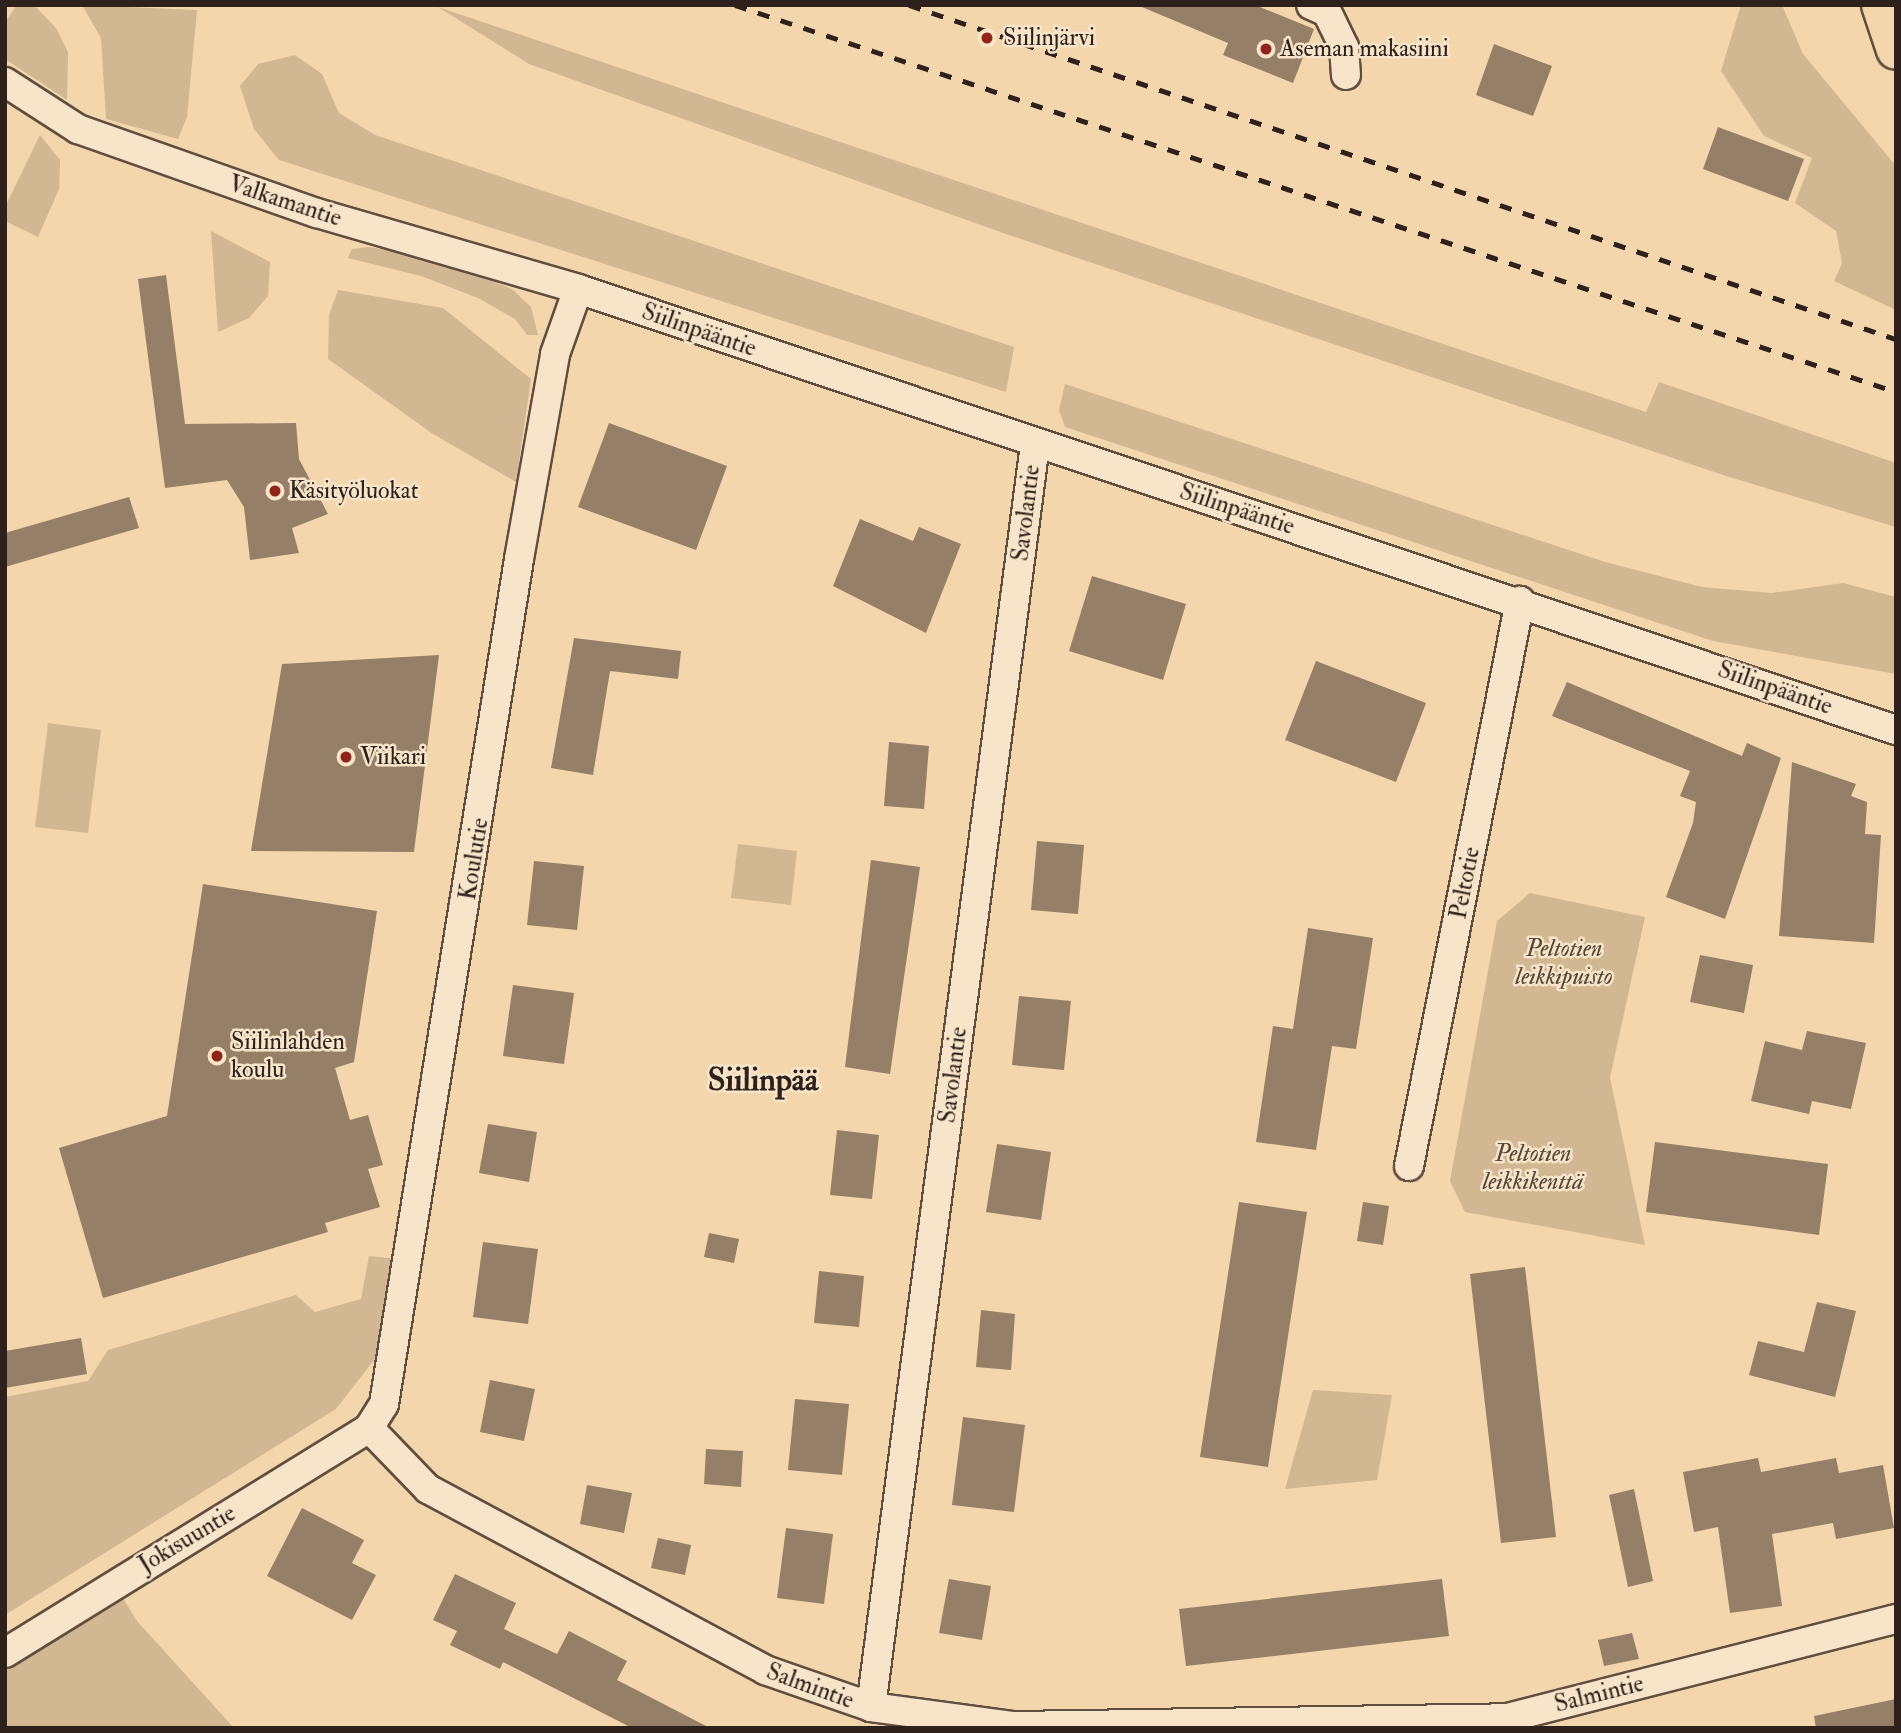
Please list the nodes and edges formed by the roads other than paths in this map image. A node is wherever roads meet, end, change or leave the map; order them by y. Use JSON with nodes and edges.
{"nodes":[{"id":1,"x":1311,"y":5,"type":"edge"},
{"id":2,"x":1881,"y":5,"type":"edge"},
{"id":3,"x":1896,"y":50,"type":"edge"},
{"id":4,"x":1346,"y":75,"type":"dead end"},
{"id":5,"x":9,"y":95,"type":"edge"},
{"id":6,"x":578,"y":289,"type":"junction"},
{"id":7,"x":1035,"y":444,"type":"junction"},
{"id":8,"x":1520,"y":601,"type":"junction"},
{"id":9,"x":1896,"y":730,"type":"edge"},
{"id":10,"x":1409,"y":1166,"type":"dead end"},
{"id":11,"x":369,"y":1428,"type":"junction"},
{"id":12,"x":1896,"y":1619,"type":"edge"},
{"id":13,"x":5,"y":1653,"type":"edge"},
{"id":14,"x":871,"y":1707,"type":"junction"}],
"edges":[{"from":1,"to":4,"type":"street"},
{"from":2,"to":3,"type":"main road"},
{"from":5,"to":6,"type":"street","name":"Valkamantie"},
{"from":6,"to":7,"type":"street","name":"Siilinpääntie"},
{"from":6,"to":11,"type":"street","name":"Koulutie"},
{"from":7,"to":8,"type":"street","name":"Siilinpääntie"},
{"from":7,"to":14,"type":"street","name":"Savolantie"},
{"from":8,"to":9,"type":"street","name":"Siilinpääntie"},
{"from":8,"to":10,"type":"street","name":"Peltotie"},
{"from":11,"to":13,"type":"street","name":"Jokisuuntie"},
{"from":11,"to":14,"type":"street","name":"Salmintie"},
{"from":12,"to":14,"type":"street","name":"Salmintie"}]}
